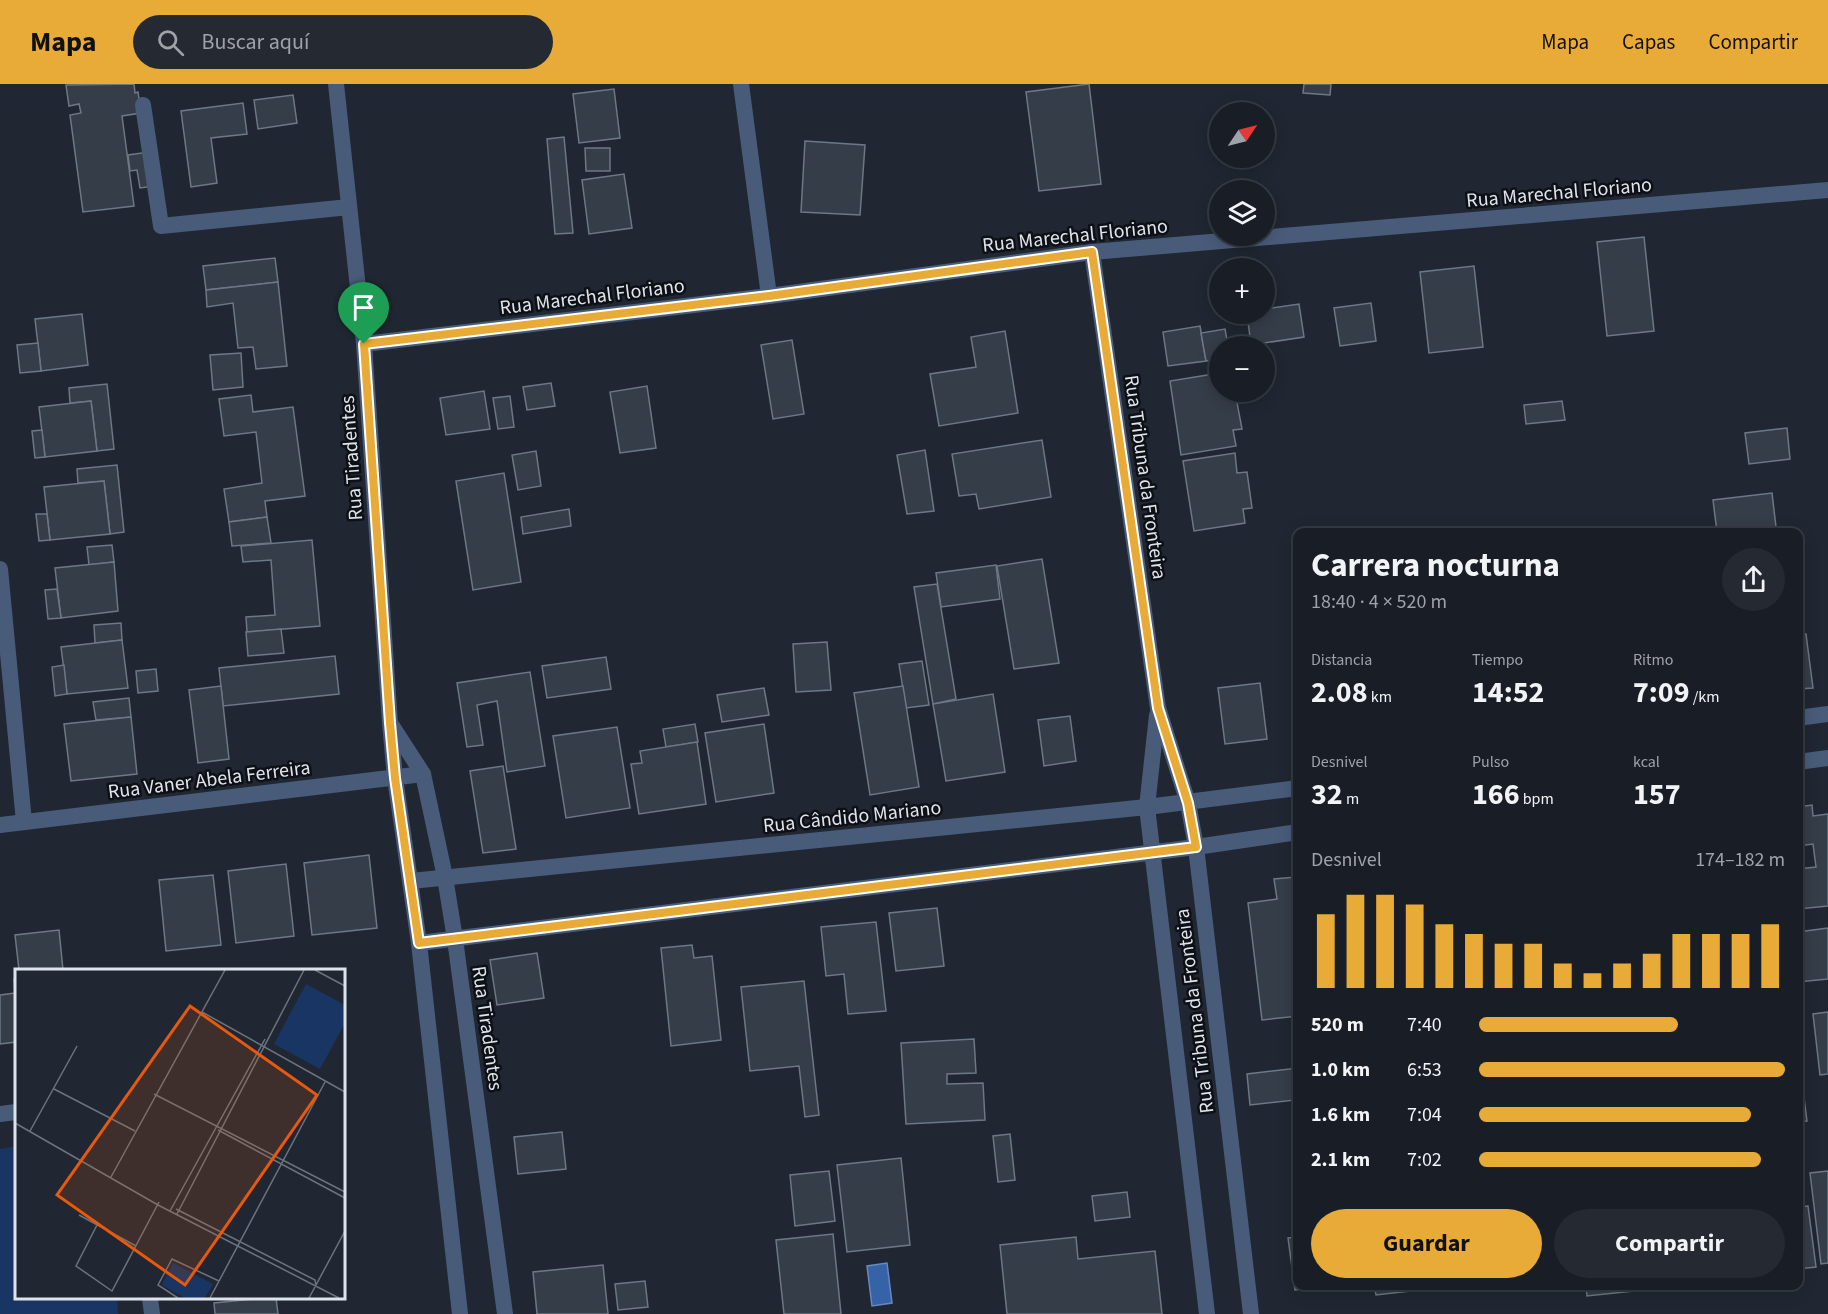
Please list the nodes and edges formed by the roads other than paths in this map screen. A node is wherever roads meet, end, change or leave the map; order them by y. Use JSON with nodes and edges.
{"nodes":[{"id":1,"x":336,"y":84,"type":"edge"},
{"id":2,"x":741,"y":84,"type":"edge"},
{"id":3,"x":143,"y":105,"type":"dead end"},
{"id":4,"x":1828,"y":190,"type":"edge"},
{"id":5,"x":349,"y":207,"type":"junction"},
{"id":6,"x":1092,"y":252,"type":"junction"},
{"id":7,"x":769,"y":296,"type":"junction"},
{"id":8,"x":364,"y":344,"type":"junction"},
{"id":9,"x":0,"y":569,"type":"edge"},
{"id":10,"x":1158,"y":708,"type":"junction"},
{"id":11,"x":1828,"y":714,"type":"edge"},
{"id":12,"x":1803,"y":717,"type":"edge"},
{"id":13,"x":390,"y":723,"type":"junction"},
{"id":14,"x":1828,"y":758,"type":"edge"},
{"id":15,"x":1803,"y":761,"type":"edge"},
{"id":16,"x":423,"y":774,"type":"junction"},
{"id":17,"x":395,"y":778,"type":"junction"},
{"id":18,"x":1293,"y":789,"type":"edge"},
{"id":19,"x":1188,"y":803,"type":"junction"},
{"id":20,"x":1147,"y":807,"type":"junction"},
{"id":21,"x":24,"y":822,"type":"junction"},
{"id":22,"x":0,"y":825,"type":"edge"},
{"id":23,"x":1293,"y":833,"type":"edge"},
{"id":24,"x":1196,"y":847,"type":"junction"},
{"id":25,"x":1154,"y":852,"type":"junction"},
{"id":26,"x":445,"y":877,"type":"junction"},
{"id":27,"x":411,"y":881,"type":"junction"},
{"id":28,"x":455,"y":939,"type":"junction"},
{"id":29,"x":419,"y":943,"type":"junction"},
{"id":30,"x":15,"y":1112,"type":"edge"},
{"id":31,"x":0,"y":1114,"type":"edge"},
{"id":32,"x":150,"y":1299,"type":"edge"},
{"id":33,"x":152,"y":1314,"type":"edge"},
{"id":34,"x":460,"y":1314,"type":"edge"},
{"id":35,"x":505,"y":1314,"type":"edge"},
{"id":36,"x":1207,"y":1314,"type":"edge"},
{"id":37,"x":1251,"y":1314,"type":"edge"}],
"edges":[{"from":1,"to":5,"type":"street","name":"Rua Tiradentes"},
{"from":2,"to":7,"type":"street"},
{"from":3,"to":5,"type":"street"},
{"from":4,"to":6,"type":"street","name":"Rua Marechal Floriano"},
{"from":5,"to":8,"type":"street","name":"Rua Tiradentes"},
{"from":6,"to":7,"type":"street","name":"Rua Marechal Floriano"},
{"from":6,"to":10,"type":"street","name":"Rua Tribuna da Fronteira"},
{"from":7,"to":8,"type":"street","name":"Rua Marechal Floriano"},
{"from":8,"to":13,"type":"street","name":"Rua Tiradentes"},
{"from":9,"to":21,"type":"street"},
{"from":10,"to":19,"type":"street","name":"Rua Tribuna da Fronteira"},
{"from":10,"to":20,"type":"street","name":"Rua Tribuna da Fronteira"},
{"from":11,"to":12,"type":"street"},
{"from":13,"to":16,"type":"street","name":"Rua Tiradentes"},
{"from":13,"to":17,"type":"street","name":"Rua Tiradentes"},
{"from":14,"to":15,"type":"street"},
{"from":16,"to":17,"type":"street","name":"Rua Vaner Abela Ferreira"},
{"from":16,"to":26,"type":"street","name":"Rua Tiradentes"},
{"from":17,"to":21,"type":"street","name":"Rua Vaner Abela Ferreira"},
{"from":17,"to":27,"type":"street","name":"Rua Tiradentes"},
{"from":18,"to":19,"type":"street","name":"Rua Cândido Mariano"},
{"from":19,"to":20,"type":"street","name":"Rua Cândido Mariano"},
{"from":19,"to":24,"type":"street","name":"Rua Tribuna da Fronteira"},
{"from":20,"to":25,"type":"street","name":"Rua Tribuna da Fronteira"},
{"from":20,"to":26,"type":"street","name":"Rua Cândido Mariano"},
{"from":21,"to":22,"type":"street","name":"Rua Vaner Abela Ferreira"},
{"from":23,"to":24,"type":"street"},
{"from":24,"to":25,"type":"street"},
{"from":24,"to":37,"type":"street","name":"Rua Tribuna da Fronteira"},
{"from":25,"to":28,"type":"street"},
{"from":25,"to":36,"type":"street","name":"Rua Tribuna da Fronteira"},
{"from":26,"to":27,"type":"street","name":"Rua Cândido Mariano"},
{"from":26,"to":28,"type":"street","name":"Rua Tiradentes"},
{"from":27,"to":29,"type":"street","name":"Rua Tiradentes"},
{"from":28,"to":29,"type":"street"},
{"from":28,"to":35,"type":"street","name":"Rua Tiradentes"},
{"from":29,"to":34,"type":"street","name":"Rua Tiradentes"},
{"from":30,"to":31,"type":"street"},
{"from":32,"to":33,"type":"street"}]}
